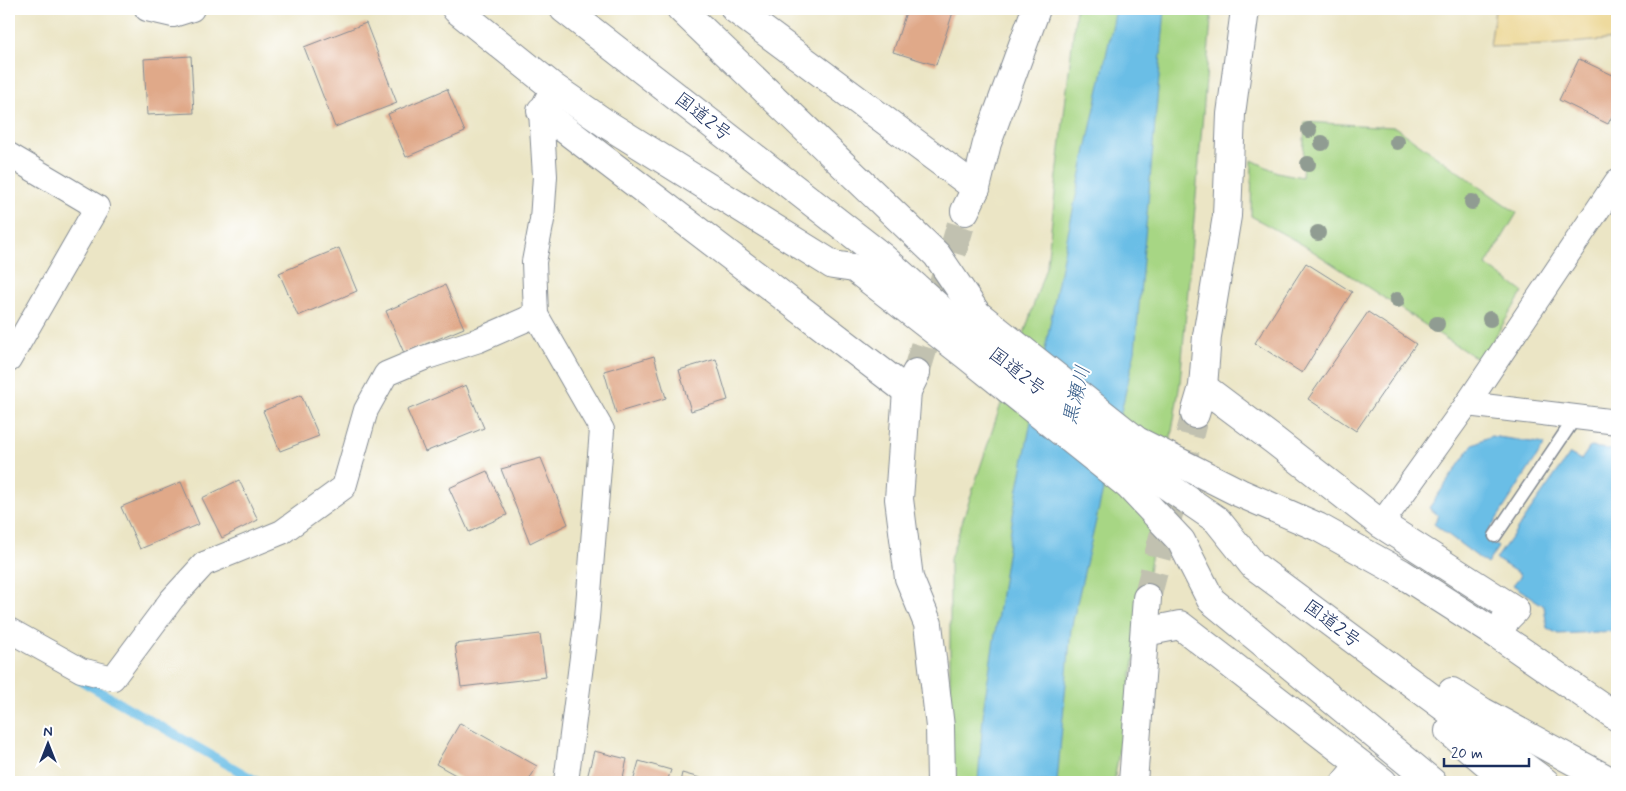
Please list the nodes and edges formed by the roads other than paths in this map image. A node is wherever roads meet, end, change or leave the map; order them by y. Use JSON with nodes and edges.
{"nodes":[{"id":1,"x":147,"y":9,"type":"edge"},
{"id":2,"x":192,"y":9,"type":"edge"},
{"id":3,"x":456,"y":9,"type":"edge"},
{"id":4,"x":564,"y":9,"type":"edge"},
{"id":5,"x":681,"y":9,"type":"edge"},
{"id":6,"x":735,"y":9,"type":"edge"},
{"id":7,"x":1036,"y":9,"type":"edge"},
{"id":8,"x":1245,"y":10,"type":"dead end"},
{"id":9,"x":553,"y":87,"type":"junction"},
{"id":10,"x":541,"y":111,"type":"junction"},
{"id":11,"x":9,"y":155,"type":"edge"},
{"id":12,"x":1617,"y":181,"type":"edge"},
{"id":13,"x":536,"y":315,"type":"junction"},
{"id":14,"x":973,"y":336,"type":"junction"},
{"id":15,"x":9,"y":360,"type":"edge"},
{"id":16,"x":1203,"y":387,"type":"junction"},
{"id":17,"x":1467,"y":404,"type":"junction"},
{"id":18,"x":1195,"y":414,"type":"tunnel mouth"},
{"id":19,"x":1575,"y":418,"type":"junction"},
{"id":20,"x":1617,"y":422,"type":"edge"},
{"id":21,"x":1133,"y":463,"type":"junction"},
{"id":22,"x":1381,"y":524,"type":"junction"},
{"id":23,"x":1495,"y":536,"type":"dead end"},
{"id":24,"x":1253,"y":565,"type":"junction"},
{"id":25,"x":1147,"y":598,"type":"tunnel mouth"},
{"id":26,"x":9,"y":630,"type":"edge"},
{"id":27,"x":1145,"y":632,"type":"junction"},
{"id":28,"x":1498,"y":635,"type":"junction"},
{"id":29,"x":1617,"y":717,"type":"edge"},
{"id":30,"x":1350,"y":773,"type":"edge"},
{"id":31,"x":1420,"y":779,"type":"edge"},
{"id":32,"x":566,"y":782,"type":"edge"},
{"id":33,"x":941,"y":782,"type":"edge"},
{"id":34,"x":1133,"y":782,"type":"edge"},
{"id":35,"x":1383,"y":782,"type":"edge"},
{"id":36,"x":1508,"y":782,"type":"edge"},
{"id":37,"x":1545,"y":782,"type":"edge"},
{"id":38,"x":1612,"y":782,"type":"edge"}],
"edges":[{"from":1,"to":2,"type":"street"},
{"from":3,"to":9,"type":"main road"},
{"from":4,"to":14,"type":"main road","name":"国道2号"},
{"from":5,"to":14,"type":"main road"},
{"from":6,"to":7,"type":"main road"},
{"from":8,"to":16,"type":"main road"},
{"from":9,"to":10,"type":"street"},
{"from":9,"to":14,"type":"main road"},
{"from":10,"to":13,"type":"street"},
{"from":10,"to":33,"type":"main road"},
{"from":11,"to":15,"type":"street"},
{"from":12,"to":17,"type":"street"},
{"from":13,"to":26,"type":"street"},
{"from":13,"to":32,"type":"street"},
{"from":14,"to":21,"type":"main road","name":"国道2号"},
{"from":16,"to":18,"type":"main road"},
{"from":16,"to":22,"type":"main road"},
{"from":17,"to":19,"type":"street"},
{"from":17,"to":22,"type":"street"},
{"from":19,"to":20,"type":"street"},
{"from":19,"to":23,"type":"lane"},
{"from":21,"to":24,"type":"main road","name":"国道2号"},
{"from":21,"to":28,"type":"main road"},
{"from":21,"to":31,"type":"main road"},
{"from":22,"to":28,"type":"main road"},
{"from":24,"to":36,"type":"main road"},
{"from":24,"to":37,"type":"main road","name":"国道2号"},
{"from":24,"to":38,"type":"main road"},
{"from":25,"to":27,"type":"main road"},
{"from":27,"to":30,"type":"main road"},
{"from":27,"to":34,"type":"main road"},
{"from":28,"to":29,"type":"main road"},
{"from":30,"to":35,"type":"main road"}]}
